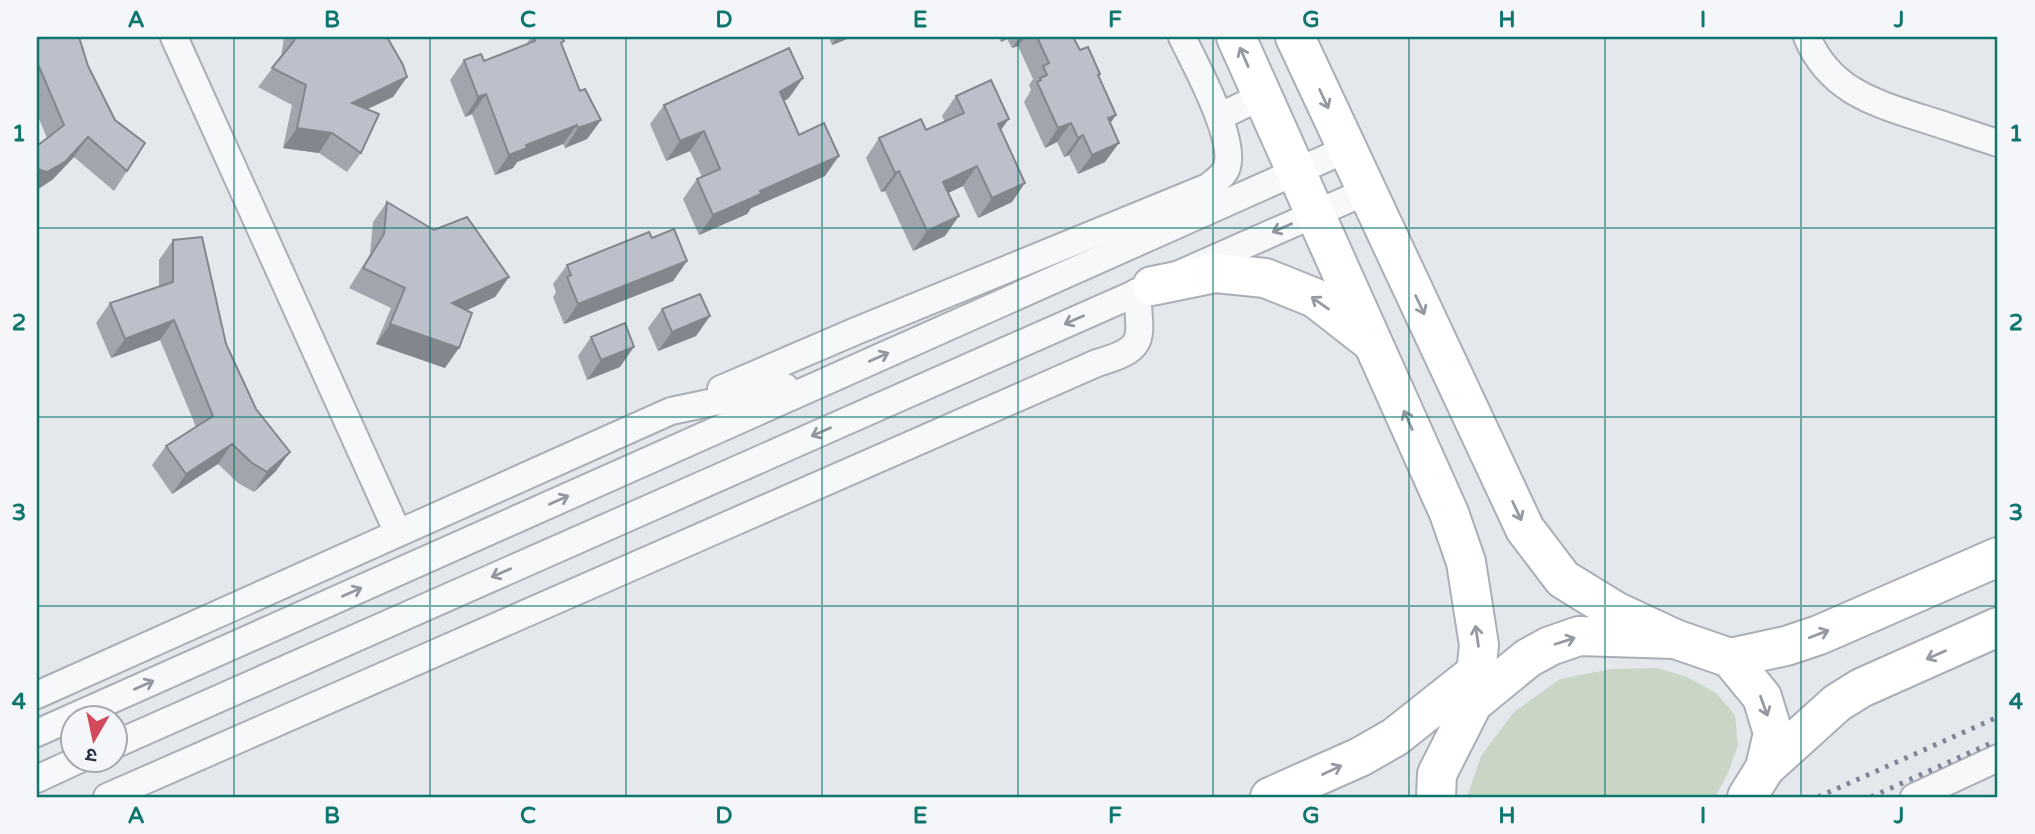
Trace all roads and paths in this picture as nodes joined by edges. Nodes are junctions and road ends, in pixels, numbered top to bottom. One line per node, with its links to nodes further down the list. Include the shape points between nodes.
1 (174, 37): 17 (street)
2 (1182, 37): 7 (street)
3 (1236, 37): 6 (street, one-way to 3)
4 (1295, 37): 9 (street, one-way to 9)
5 (1807, 37): 8 (street, via 1836,80 1868,100)
6 (1262, 96): 7 (street); 10 (street)
7 (1219, 117): 16 (street, via 1227,167 1208,187)
8 (1998, 143)
9 (1347, 149): 10 (street); 11 (street)
10 (1297, 171): 12 (street); 15 (street, one-way to 10)
11 (1367, 191): 12 (street); 20 (street, one-way to 20, via 1525,529 1563,579 1615,611)
12 (1315, 214): 13 (street, one-way to 13); 14 (street)
13 (1144, 289): 14 (street, one-way to 13, via 1315,298 1265,278 1216,273); 25 (street, one-way to 25); 31 (street, via 1140,338 1120,357 1097,363)
14 (1374, 345): 22 (street, one-way to 14, via 1479,645 1466,562)
15 (835, 377): 16 (street); 24 (street, one-way to 15)
16 (671, 411): 17 (street)
17 (398, 533): 23 (street)
18 (1998, 557): 21 (street, one-way to 18, via 1819,635)
19 (1998, 627): 29 (street, one-way to 29, via 1837,703)
20 (1675, 639): 21 (street); 22 (street, one-way to 20, via 1578,636)
21 (1730, 659): 29 (street, one-way to 29, via 1762,698 1773,733)
22 (1475, 688): 30 (street); 32 (street, one-way to 22, via 1360,757)
23 (37, 695)
24 (37, 733)
25 (130, 738)
26 (1998, 758): 33 (street)
27 (60, 769): 28 (street)
28 (37, 779)
29 (1756, 783)
30 (1427, 790)
31 (107, 797)
32 (1270, 797)
33 (1914, 797)

